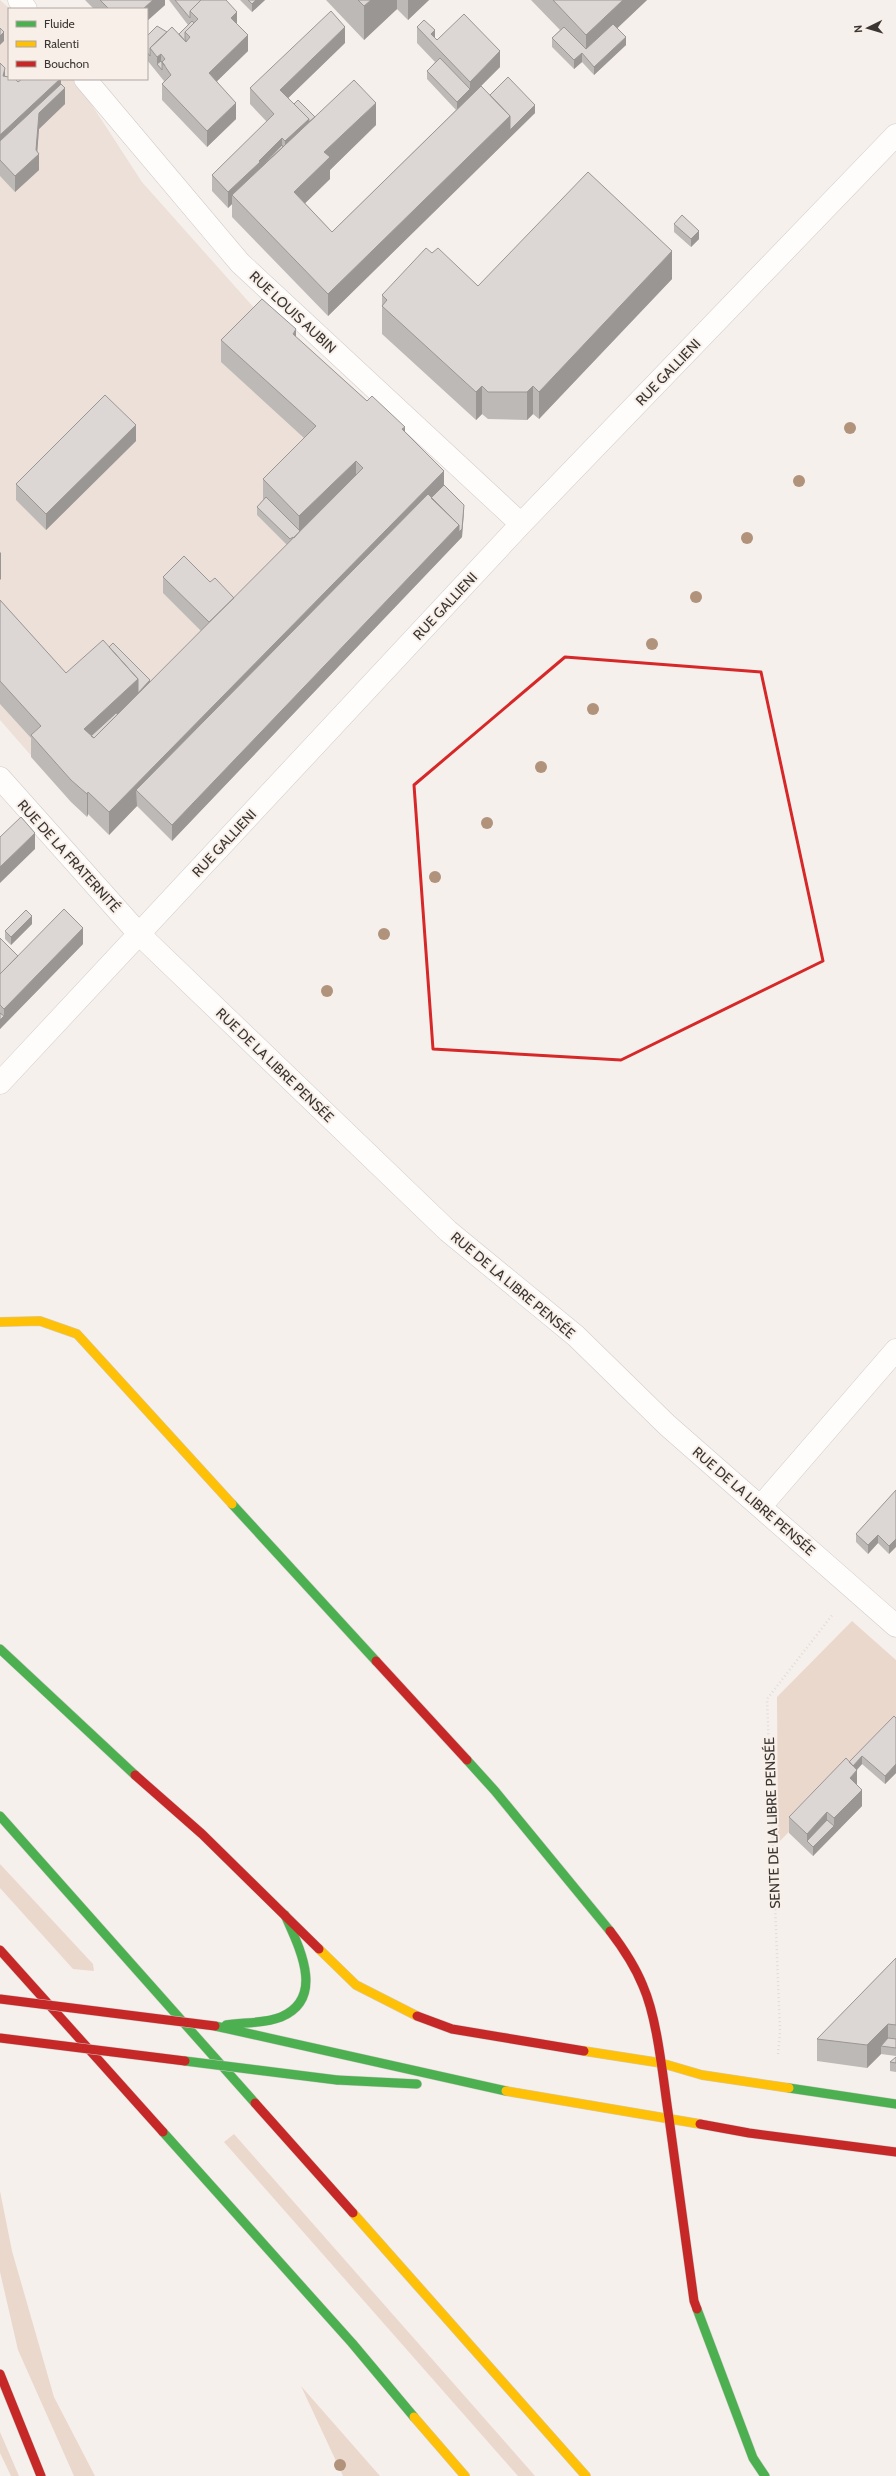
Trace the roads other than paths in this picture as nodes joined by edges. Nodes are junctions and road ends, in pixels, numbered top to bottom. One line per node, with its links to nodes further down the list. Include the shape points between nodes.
1 (19, 0): 2 (street)
2 (25, 8)
3 (86, 80): 5 (street, RUE LOUIS AUBIN, via 240,263)
4 (896, 135): 5 (street, RUE GALLIENI)
5 (521, 524): 7 (street, RUE GALLIENI)
6 (0, 778): 7 (street, RUE DE LA FRATERNITÉ)
7 (139, 934): 8 (street, RUE GALLIENI); 11 (street, RUE DE LA LIBRE PENSÉE, via 448,1231 576,1336 667,1425)
8 (0, 1084)
9 (0, 1322): 20 (main road, via 33,1318 54,1323 77,1334 495,1791 608,1928 628,1956 644,1987 653,2020)
10 (896, 1350): 11 (street)
11 (761, 1506): 12 (street, RUE DE LA LIBRE PENSÉE)
12 (896, 1626)
13 (0, 1649): 15 (main road, via 105,1749 202,1834)
14 (0, 1816): 28 (main road)
15 (285, 1915): 18 (main road, via 305,1961 308,1985 300,2004 281,2016); 20 (main road, via 356,1985 417,2016 452,2028 496,2038)
16 (0, 1950): 27 (main road, via 352,2343)
17 (0, 1999): 18 (main road, bridge)
18 (216, 2026): 21 (main road)
19 (0, 2038): 21 (main road, bridge, via 337,2080)
20 (660, 2063): 22 (main road, via 702,2075); 23 (main road)
21 (477, 2086): 23 (main road)
22 (896, 2104)
23 (669, 2118): 24 (main road, via 749,2134); 29 (main road, via 694,2301 753,2458)
24 (896, 2152)
25 (0, 2374): 26 (main road)
26 (40, 2476)
27 (465, 2476)
28 (586, 2476)
29 (766, 2476)

